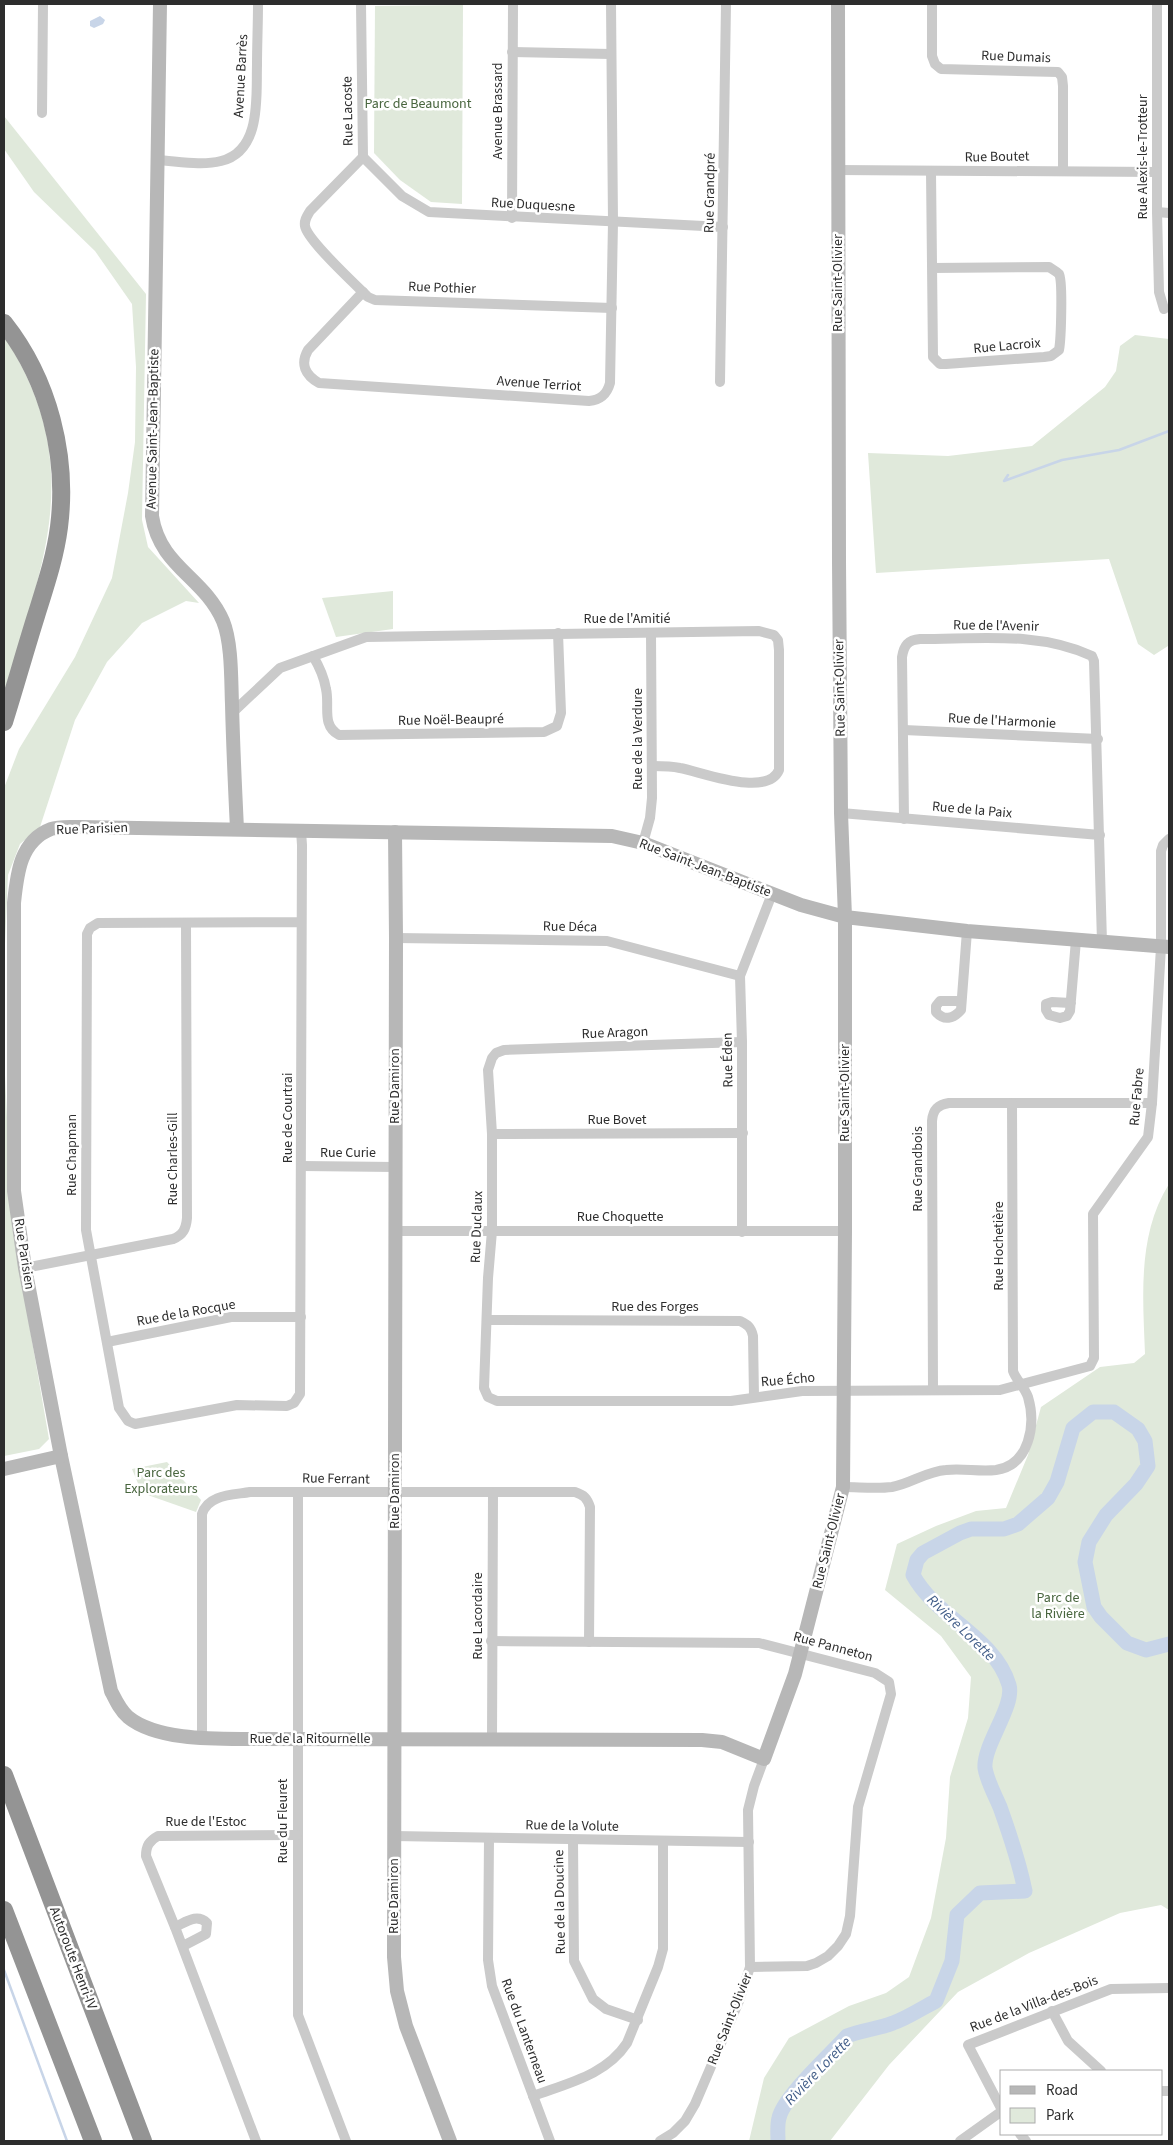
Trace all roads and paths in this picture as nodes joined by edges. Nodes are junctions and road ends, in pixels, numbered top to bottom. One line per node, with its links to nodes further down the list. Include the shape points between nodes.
1 (43, 4): 13 (street)
2 (160, 4): 15 (street, Avenue Saint-Jean-Baptiste)
3 (258, 4): 15 (street, Avenue Barrès, via 256,112 246,143 236,154 222,161)
4 (361, 4): 14 (street, Rue Lacoste)
5 (513, 4): 11 (street, Avenue Brassard)
6 (610, 4): 12 (street, Avenue Terriot)
7 (726, 4): 25 (street, Rue Grandpré)
8 (838, 4): 16 (street, Rue Saint-Olivier)
9 (932, 4): 17 (street, Rue Dumais, via 932,56 941,69 1058,72 1064,86)
10 (1157, 4): 19 (street, Rue Alexis-le-Trotteur)
11 (512, 52): 12 (street); 22 (street, Avenue Brassard)
12 (610, 54): 23 (street, Avenue Terriot)
13 (42, 113)
14 (362, 157): 22 (street, Rue Duquesne, via 402,196 429,212); 24 (street, Rue Lacoste, via 310,211)
15 (157, 160): 35 (street, Avenue Saint-Jean-Baptiste, via 152,516 155,533 166,553 209,598 223,622)
16 (837, 170): 18 (street, Rue Boutet); 40 (street, Rue Saint-Olivier)
17 (1063, 170): 18 (street, Rue Boutet); 19 (street, Rue Boutet)
18 (931, 172): 26 (street, Rue Lacroix)
19 (1157, 172): 20 (street, Rue Alexis-le-Trotteur)
20 (1157, 212): 21 (street); 29 (street, Rue Alexis-le-Trotteur, via 1160,292)
21 (1169, 212)
22 (512, 218): 23 (street, Rue Duquesne)
23 (613, 222): 25 (street, Rue Duquesne); 28 (street, Avenue Terriot)
24 (305, 226): 27 (street, Rue Pothier, via 312,239)
25 (723, 227): 31 (street, Rue Grandpré)
26 (932, 268): 26 (street, Rue Lacroix, via 932,350 933,357 940,364 1044,357 1059,350 1061,287 1059,274 1054,270)
27 (363, 292): 28 (street, Rue Pothier, via 375,300); 28 (street, Avenue Terriot, via 304,356 304,368 318,383 597,400 608,390 610,383)
28 (612, 308)
29 (1164, 309)
30 (4, 323): 36 (highway, via 24,352 46,400 56,440 61,482 54,553)
31 (720, 382)
32 (558, 633): 33 (street, Rue de l'Amitié); 34 (street, Rue de l'Amitié, via 366,637); 34 (street, Rue Noël-Beaupré, via 561,714 557,726 544,732 339,735 329,726 327,691)
33 (651, 633): 39 (street, Rue de la Verdure); 39 (street, Rue de l'Amitié, via 768,632 778,640 779,650 779,770 771,781 735,782 679,768)
34 (314, 656): 35 (street, Rue de l'Amitié, via 280,668)
35 (232, 713): 42 (street, Avenue Saint-Jean-Baptiste)
36 (4, 722)
37 (904, 730): 38 (street, Rue de l'Harmonie); 38 (street, Rue de l'Avenir, via 902,657 908,642 920,639 1024,638 1046,641 1092,656); 41 (street, Rue de l'Avenir)
38 (1098, 739): 45 (street, Rue de l'Avenir)
39 (652, 766): 47 (street, Rue de la Verdure, via 650,818)
40 (841, 813): 41 (street, Rue de la Paix); 49 (street, Rue Saint-Olivier)
41 (904, 819): 45 (street, Rue de la Paix)
42 (237, 829): 43 (street, Rue Saint-Jean-Baptiste); 73 (street, Rue Parisien, via 52,829 34,841 24,854 18,869 14,902 13,1135 14,1191)
43 (302, 831): 44 (street, Rue Saint-Jean-Baptiste); 50 (street, Rue de Courtrai)
44 (395, 832): 47 (street, Rue Saint-Jean-Baptiste, via 612,836); 53 (street, Rue Damiron)
45 (1100, 835): 55 (street, Rue de l'Avenir)
46 (1167, 841): 56 (street, Rue Fabre, via 1162,851)
47 (643, 843): 48 (street, Rue Saint-Jean-Baptiste)
48 (772, 894): 49 (street, Rue Saint-Jean-Baptiste); 57 (street, Rue Éden)
49 (844, 917): 52 (street, Rue Saint-Jean-Baptiste); 70 (street, Rue Saint-Olivier)
50 (301, 922): 51 (street, Rue Chapman); 66 (street, Rue de Courtrai)
51 (186, 923): 72 (street, Rue Charles-Gill, via 186,1226 173,1240); 72 (street, Rue Chapman, via 98,922 87,934 85,1218)
52 (967, 930): 54 (street, Rue Saint-Jean-Baptiste); 58 (street)
53 (396, 938): 57 (street, Rue Déca, via 607,941); 67 (street, Rue Damiron)
54 (1076, 940): 55 (street, Rue Saint-Jean-Baptiste); 59 (street)
55 (1102, 942): 56 (street, Rue Saint-Jean-Baptiste)
56 (1165, 947): 63 (street, Rue Fabre, via 1156,1007)
57 (740, 976): 60 (street, Rue Éden)
58 (961, 1000)
59 (1071, 1003)
60 (742, 1042): 61 (street, Rue Aragon, via 504,1050); 64 (street, Rue Éden)
61 (492, 1058): 65 (street, Rue Duclaux, via 488,1070)
62 (1012, 1103): 63 (street, Rue Grandbois); 78 (street, Rue Hochetière, via 1013,1371); 79 (street, Rue Grandbois, via 949,1103 942,1104 933,1113)
63 (1152, 1103): 77 (street, Rue Fabre, via 1148,1137 1093,1214 1094,1358)
64 (743, 1133): 65 (street, Rue Bovet); 71 (street, Rue Éden)
65 (492, 1134): 68 (street, Rue Duclaux)
66 (302, 1166): 67 (street, Rue Curie); 74 (street, Rue de Courtrai)
67 (395, 1167): 69 (street, Rue Damiron)
68 (492, 1230): 69 (street, Rue Choquette); 71 (street, Rue Choquette); 75 (street, Rue Duclaux)
69 (395, 1231): 89 (street, Rue Damiron)
70 (845, 1231): 71 (street, Rue Choquette); 80 (street, Rue Saint-Olivier)
71 (742, 1232)
72 (91, 1254): 73 (street, Rue Charles-Gill); 76 (street, Rue Chapman)
73 (25, 1268): 84 (street, Rue Parisien)
74 (301, 1317): 76 (street, Rue de la Rocque, via 231,1317); 83 (street, Rue de Courtrai, via 300,1394)
75 (488, 1320): 81 (street, Rue Duclaux, via 484,1388); 82 (street, Rue des Forges, via 740,1321 752,1329)
76 (107, 1342): 83 (street, Rue Chapman, via 119,1408 128,1421 135,1424 232,1406 287,1406)
77 (1090, 1366): 78 (street, Rue Écho)
78 (1023, 1385): 79 (street, Rue Écho, via 1000,1390); 86 (street, Rue Hochetière, via 1033,1425 1027,1446 1005,1467 989,1471 946,1470 892,1487)
79 (933, 1389): 80 (street, Rue Écho)
80 (843, 1390): 82 (street, Rue Écho); 86 (street, Rue Saint-Olivier)
81 (488, 1397): 82 (street, Rue Écho, via 497,1401 731,1401)
82 (754, 1397)
83 (294, 1403)
84 (60, 1456): 85 (street); 93 (street, Rue de la Ritournelle, via 111,1692 118,1706 140,1725)
85 (4, 1469)
86 (842, 1487): 92 (street, Rue Saint-Olivier)
87 (298, 1492): 89 (street, Rue Ferrant); 93 (street, Rue Ferrant, via 250,1492 219,1498 204,1509); 94 (street, Rue du Fleuret)
88 (492, 1493): 89 (street, Rue Ferrant); 90 (street, Rue Lacordaire); 91 (street, Rue Ferrant, via 575,1492 588,1500)
89 (395, 1494): 95 (street, Rue Damiron)
90 (492, 1641): 91 (street, Rue Panneton); 96 (street, Rue Lacordaire)
91 (590, 1642): 92 (street, Rue Panneton, via 759,1643)
92 (801, 1654): 97 (street, Rue Saint-Olivier); 108 (street, Rue Panneton, via 884,1677 892,1688 858,1807 846,1934 828,1956 816,1963)
93 (202, 1739): 94 (street, Rue de la Ritournelle)
94 (297, 1739): 95 (street, Rue de la Ritournelle); 99 (street, Rue du Fleuret)
95 (395, 1739): 96 (street, Rue de la Ritournelle); 100 (street, Rue Damiron)
96 (492, 1740): 97 (street, Rue de la Ritournelle, via 702,1740 722,1742)
97 (764, 1759): 104 (street, Rue Saint-Olivier, via 748,1810)
98 (4, 1775): 117 (highway, Autoroute Henri-IV)
99 (297, 1835): 106 (street, Rue de l'Estoc, via 158,1836 151,1840 146,1856); 119 (street, Rue du Fleuret, via 298,2015)
100 (394, 1836): 101 (street, Rue de la Volute); 120 (street, Rue Damiron, via 397,1991 406,2026)
101 (489, 1838): 102 (street, Rue de la Volute); 113 (street, Rue du Lanterneau, via 488,1960 492,1986)
102 (573, 1840): 103 (street, Rue de la Volute); 111 (street, Rue de la Doucine, via 574,1961 593,1999 606,2009)
103 (663, 1842): 104 (street, Rue de la Volute); 111 (street, via 663,1949)
104 (749, 1842): 108 (street, Rue Saint-Olivier)
105 (4, 1910): 116 (highway)
106 (175, 1927): 107 (street, Rue de l'Estoc); 107 (street, via 196,1918 207,1923 206,1934)
107 (182, 1946): 118 (street, Rue de l'Estoc)
108 (750, 1967): 122 (street, Rue Saint-Olivier, via 695,2104 679,2127)
109 (1169, 1988): 110 (street, Rue de la Villa-des-Bois, via 1111,1990)
110 (1052, 2011): 112 (street, via 1068,2041); 114 (street, Rue de la Villa-des-Bois, via 968,2044)
111 (638, 2020): 113 (street, via 620,2054 610,2064)
112 (1100, 2070)
113 (533, 2096): 121 (street, Rue du Lanterneau)
114 (1000, 2107)
115 (1000, 2112): 123 (street)
116 (93, 2141)
117 (143, 2141)
118 (256, 2141)
119 (346, 2141)
120 (450, 2141)
121 (550, 2141)
122 (660, 2141)
123 (960, 2141)

